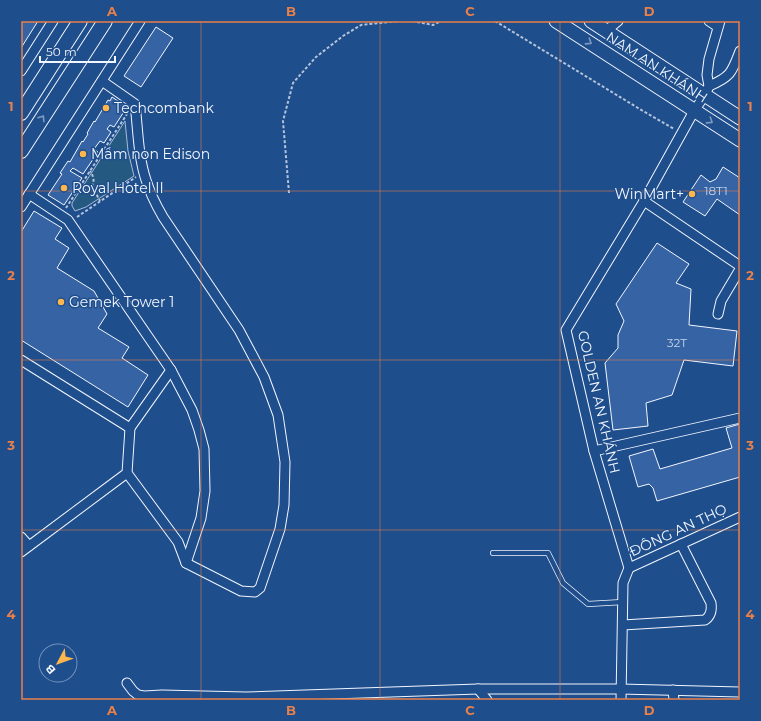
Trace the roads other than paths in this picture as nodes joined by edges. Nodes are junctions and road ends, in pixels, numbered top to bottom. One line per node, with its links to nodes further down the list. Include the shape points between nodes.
1 (53, 21): 12 (street)
2 (80, 21): 16 (main road)
3 (105, 21): 19 (main road, one-way to 3)
4 (140, 21): 13 (street)
5 (556, 21): 15 (street, NAM AN KHÁNH, one-way to 15)
6 (591, 21): 10 (street, NAM AN KHÁNH)
7 (618, 21): 10 (street)
8 (709, 21): 9 (street)
9 (719, 24): 14 (street, via 709,59)
10 (606, 31): 14 (street, NAM AN KHÁNH)
11 (740, 51): 14 (street, via 733,70)
12 (21, 71)
13 (102, 81): 20 (street); 38 (street, via 134,103 144,172 152,198 239,330 258,365 278,415 285,462 284,505 281,523 260,588 255,592 241,592)
14 (707, 91): 15 (street, GOLDEN AN KHÁNH); 17 (street, NAM AN KHÁNH)
15 (694, 111): 18 (street, NAM AN KHÁNH, one-way to 18); 21 (street, GOLDEN AN KHÁNH)
16 (21, 112)
17 (740, 118)
18 (740, 140)
19 (21, 151)
20 (29, 194): 22 (street); 27 (street, via 69,222)
21 (644, 202): 23 (street); 30 (street, GOLDEN AN KHÁNH, via 566,330)
22 (21, 207)
23 (740, 266)
24 (740, 269): 25 (street, via 721,301)
25 (718, 314)
26 (21, 360): 29 (street)
27 (171, 370): 29 (street); 38 (street, via 192,410 204,455 204,503)
28 (740, 418): 30 (street)
29 (130, 428): 31 (street)
30 (594, 451): 39 (street, GOLDEN AN KHÁNH)
31 (127, 473): 35 (street); 38 (street, via 178,542)
32 (740, 517): 34 (street, ĐÔNG AN THỌ)
33 (21, 537): 35 (street)
34 (681, 544): 39 (street, ĐÔNG AN THỌ); 41 (street, via 711,603 708,618)
35 (29, 546): 36 (street)
36 (21, 552)
37 (493, 553): 40 (lane, via 548,553 563,583 588,604)
38 (186, 563)
39 (629, 568): 40 (street, via 623,584)
40 (623, 602): 41 (street)
41 (622, 625): 44 (street)
42 (127, 683): 47 (street, via 138,695 144,696)
43 (478, 689): 44 (street); 47 (street); 48 (street)
44 (620, 689): 45 (street); 49 (street)
45 (673, 690): 46 (street); 50 (street)
46 (740, 692)
47 (244, 699)
48 (488, 700)
49 (621, 700)
50 (674, 700)

